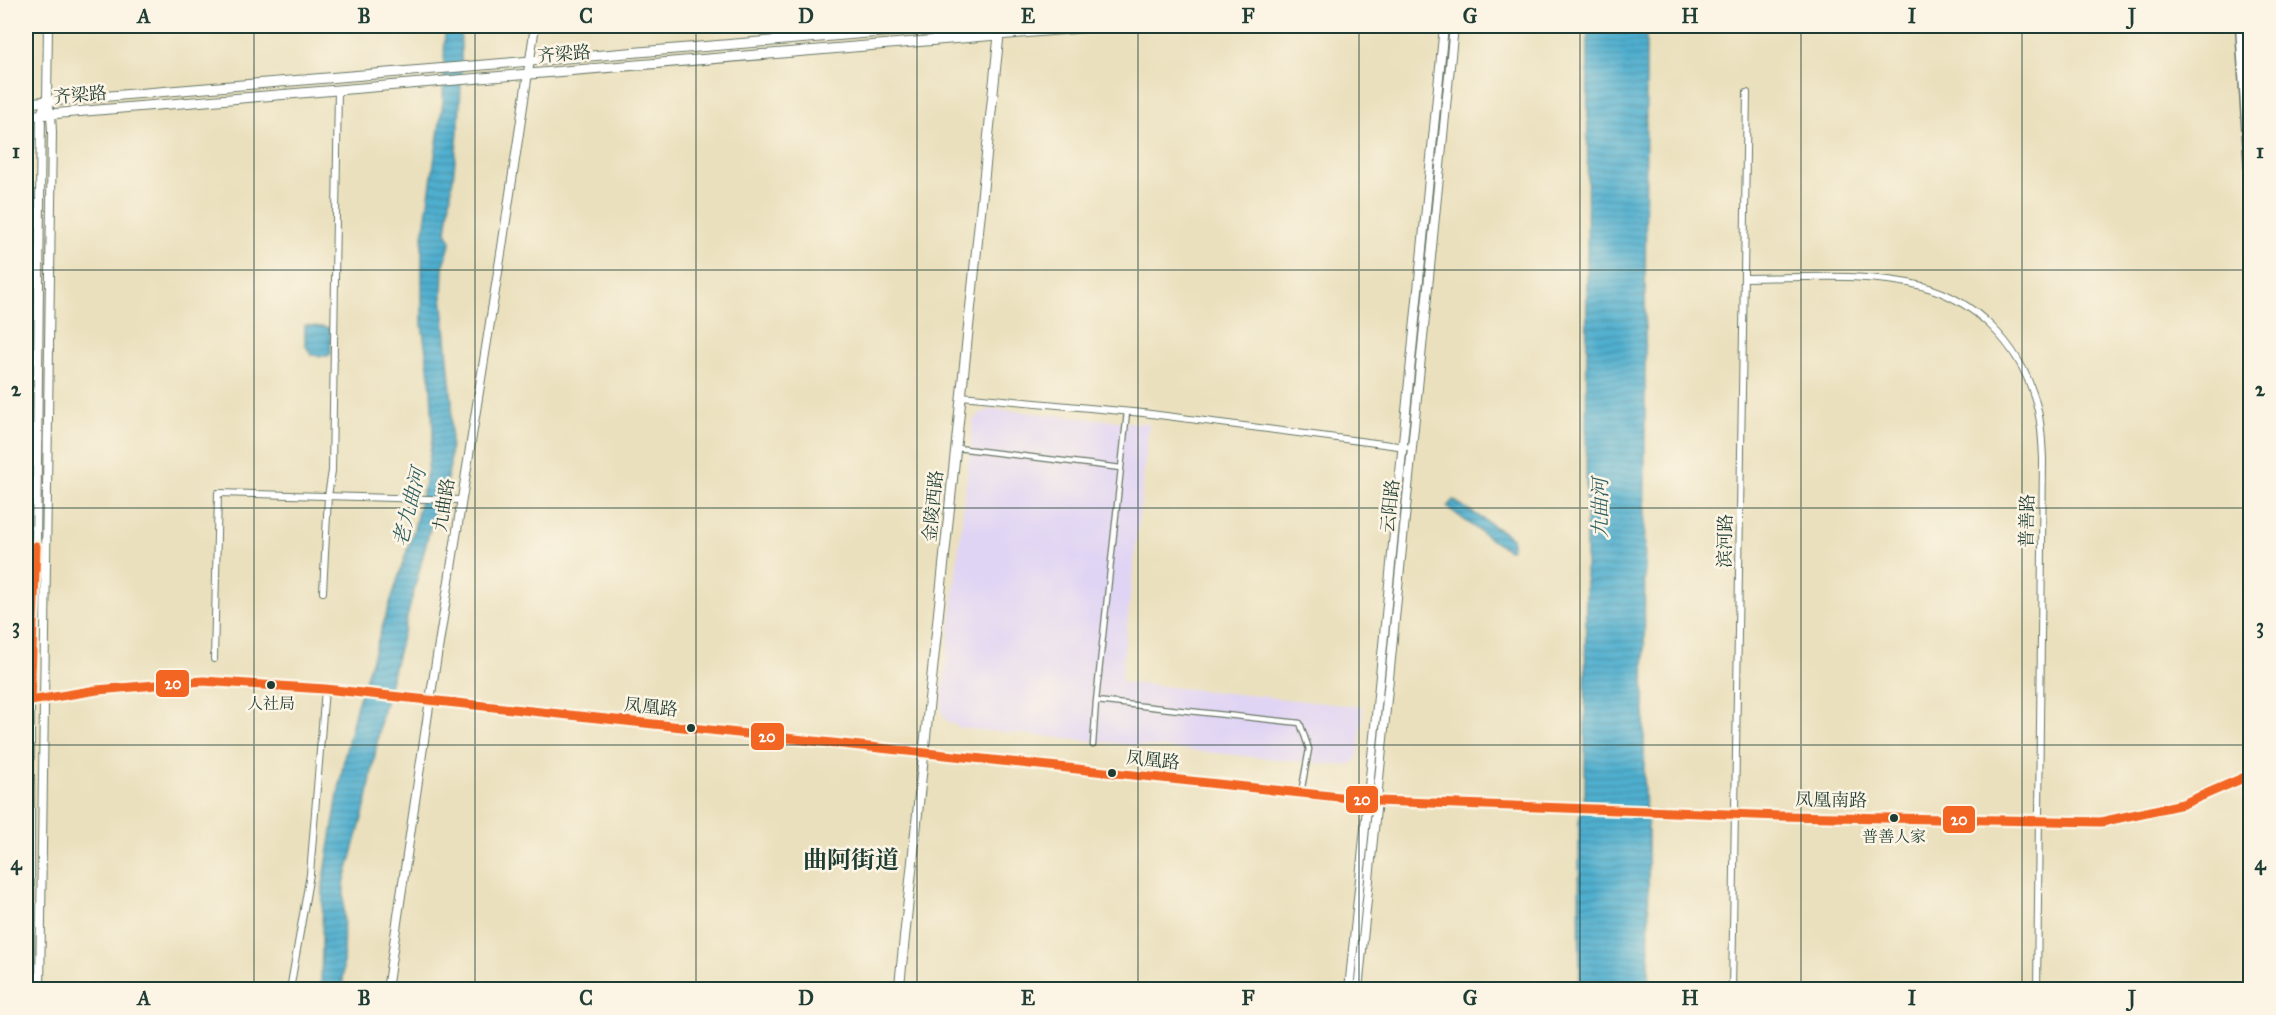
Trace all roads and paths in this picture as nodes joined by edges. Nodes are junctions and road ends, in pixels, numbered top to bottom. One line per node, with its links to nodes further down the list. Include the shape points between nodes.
1 (48, 26): 15 (street)
2 (535, 26): 9 (street, 九曲路)
3 (952, 26): 9 (main road, 齐梁路)
4 (1105, 26): 8 (main road, 齐梁路)
5 (1444, 26): 24 (street, 云阳路)
6 (1454, 26): 24 (street, 云阳路)
7 (2241, 26): 20 (main road)
8 (999, 30): 10 (main road, 齐梁路); 22 (main road, 金陵西路)
9 (530, 61): 10 (street, 九曲路); 11 (main road, 齐梁路)
10 (528, 73): 12 (main road, 齐梁路); 28 (street, 九曲路)
11 (263, 83): 14 (main road); 15 (main road, 齐梁路)
12 (338, 89): 14 (main road, 齐梁路); 27 (street, via 332,471)
13 (1747, 93): 21 (street, 滨河路)
14 (263, 95): 18 (main road, 齐梁路)
15 (46, 101): 16 (main road, 齐梁路); 17 (street); 18 (street)
16 (26, 103)
17 (41, 114): 18 (main road, 齐梁路); 19 (main road, 齐梁路); 30 (street)
18 (51, 114): 31 (street)
19 (26, 116)
20 (2250, 170)
21 (1745, 278): 46 (street, 滨河路); 47 (street, 普善路, via 1860,278 1922,286 1951,296 1978,315 2001,335 2022,367 2034,396 2043,459)
22 (961, 396): 23 (street); 25 (main road, 金陵西路)
23 (1127, 411): 24 (street); 26 (street)
24 (1408, 447): 45 (street, 云阳路)
25 (955, 448): 26 (street); 42 (main road, 金陵西路)
26 (1121, 468): 38 (street)
27 (328, 496): 28 (street); 32 (street); 33 (street, via 218,493)
28 (462, 500): 36 (street, 九曲路)
29 (26, 546): 30 (street)
30 (36, 546): 31 (street); 37 (street)
31 (47, 546): 35 (street)
32 (323, 592)
33 (214, 658)
34 (325, 689): 35 (street, 凤凰路, via 203,681); 36 (street, 凤凰路); 50 (street, via 310,874)
35 (43, 699): 37 (street, 凤凰路); 39 (street)
36 (430, 700): 42 (street, 凤凰路); 51 (street, 九曲路)
37 (30, 701): 40 (street)
38 (1096, 701): 41 (street); 44 (street, via 1300,723 1309,749)
39 (42, 734): 40 (street); 49 (street)
40 (28, 735): 48 (street)
41 (1093, 745)
42 (923, 751): 44 (street, 凤凰路); 52 (main road, 金陵西路)
43 (2250, 775): 47 (street, 凤凰南路, via 2183,804 2102,822)
44 (1301, 793): 45 (street, 凤凰路)
45 (1372, 801): 46 (street, 凤凰南路); 53 (street, 云阳路); 54 (street, 云阳路)
46 (1735, 814): 47 (street, 凤凰南路); 55 (street, 滨河路)
47 (2038, 822): 56 (street, 普善路)
48 (30, 990)
49 (40, 990)
50 (290, 990)
51 (387, 990)
52 (899, 990)
53 (1349, 990)
54 (1358, 990)
55 (1732, 990)
56 (2037, 990)

